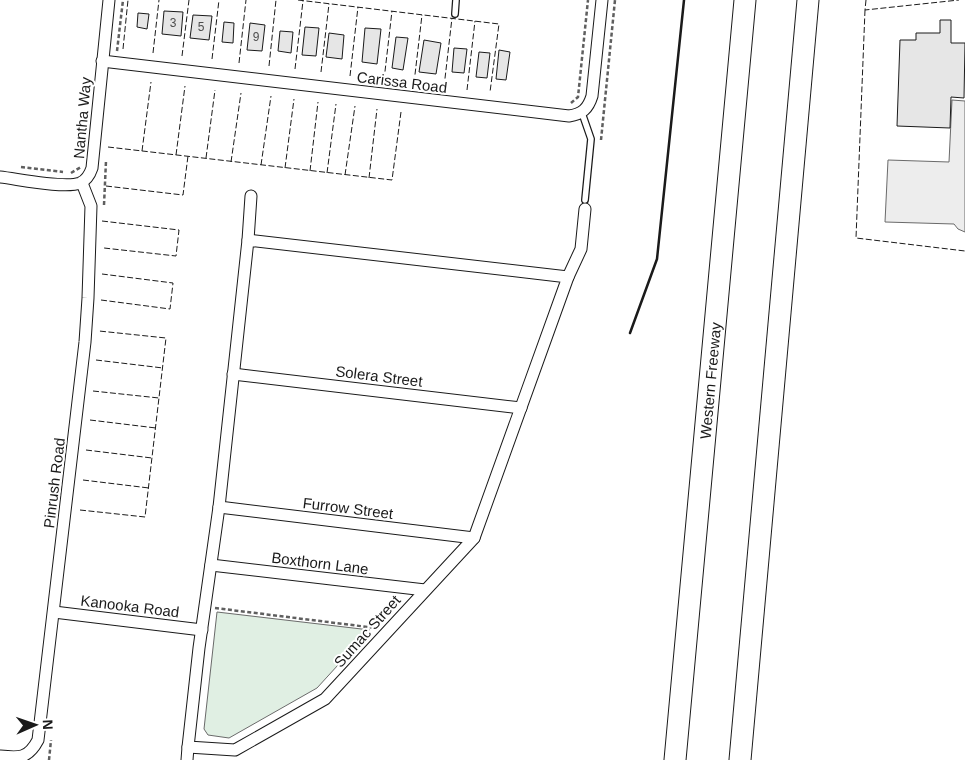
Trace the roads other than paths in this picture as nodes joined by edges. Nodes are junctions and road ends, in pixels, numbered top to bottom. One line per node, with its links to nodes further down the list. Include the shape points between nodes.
1 (109, 0): 7 (street, Nantha Way)
2 (456, 0): 6 (lane)
3 (602, 0): 8 (street, via 592,96)
4 (745, 0): 27 (highway, Western Freeway)
5 (808, 0): 28 (highway)
6 (455, 14)
7 (102, 61): 8 (street, Carissa Road, via 520,112 569,116); 10 (street, Nantha Way, via 91,169)
8 (582, 112): 12 (lane, via 590,139)
9 (0, 177): 10 (street, via 65,185)
10 (82, 182): 21 (street, Pinrush Road, via 91,206 87,316)
11 (251, 196): 13 (street)
12 (585, 204): 14 (street, Sumac Street, via 581,249)
13 (248, 240): 14 (street); 15 (street)
14 (568, 277): 16 (street, Sumac Street)
15 (233, 374): 16 (street, Solera Street); 17 (street)
16 (521, 408): 18 (street, Sumac Street)
17 (219, 507): 18 (street, Furrow Street); 19 (street)
18 (474, 538): 20 (street, Sumac Street)
19 (211, 565): 20 (street, Boxthorn Lane); 22 (street)
20 (425, 590): 23 (street, Sumac Street, via 325,699 234,750)
21 (54, 612): 22 (street, Kanooka Road); 25 (street, Pinrush Road, via 38,740)
22 (202, 630): 23 (street)
23 (188, 747): 26 (street)
24 (0, 756): 25 (street, Pinrush Road)
25 (29, 757)
26 (187, 760)
27 (675, 760)
28 (740, 760)

